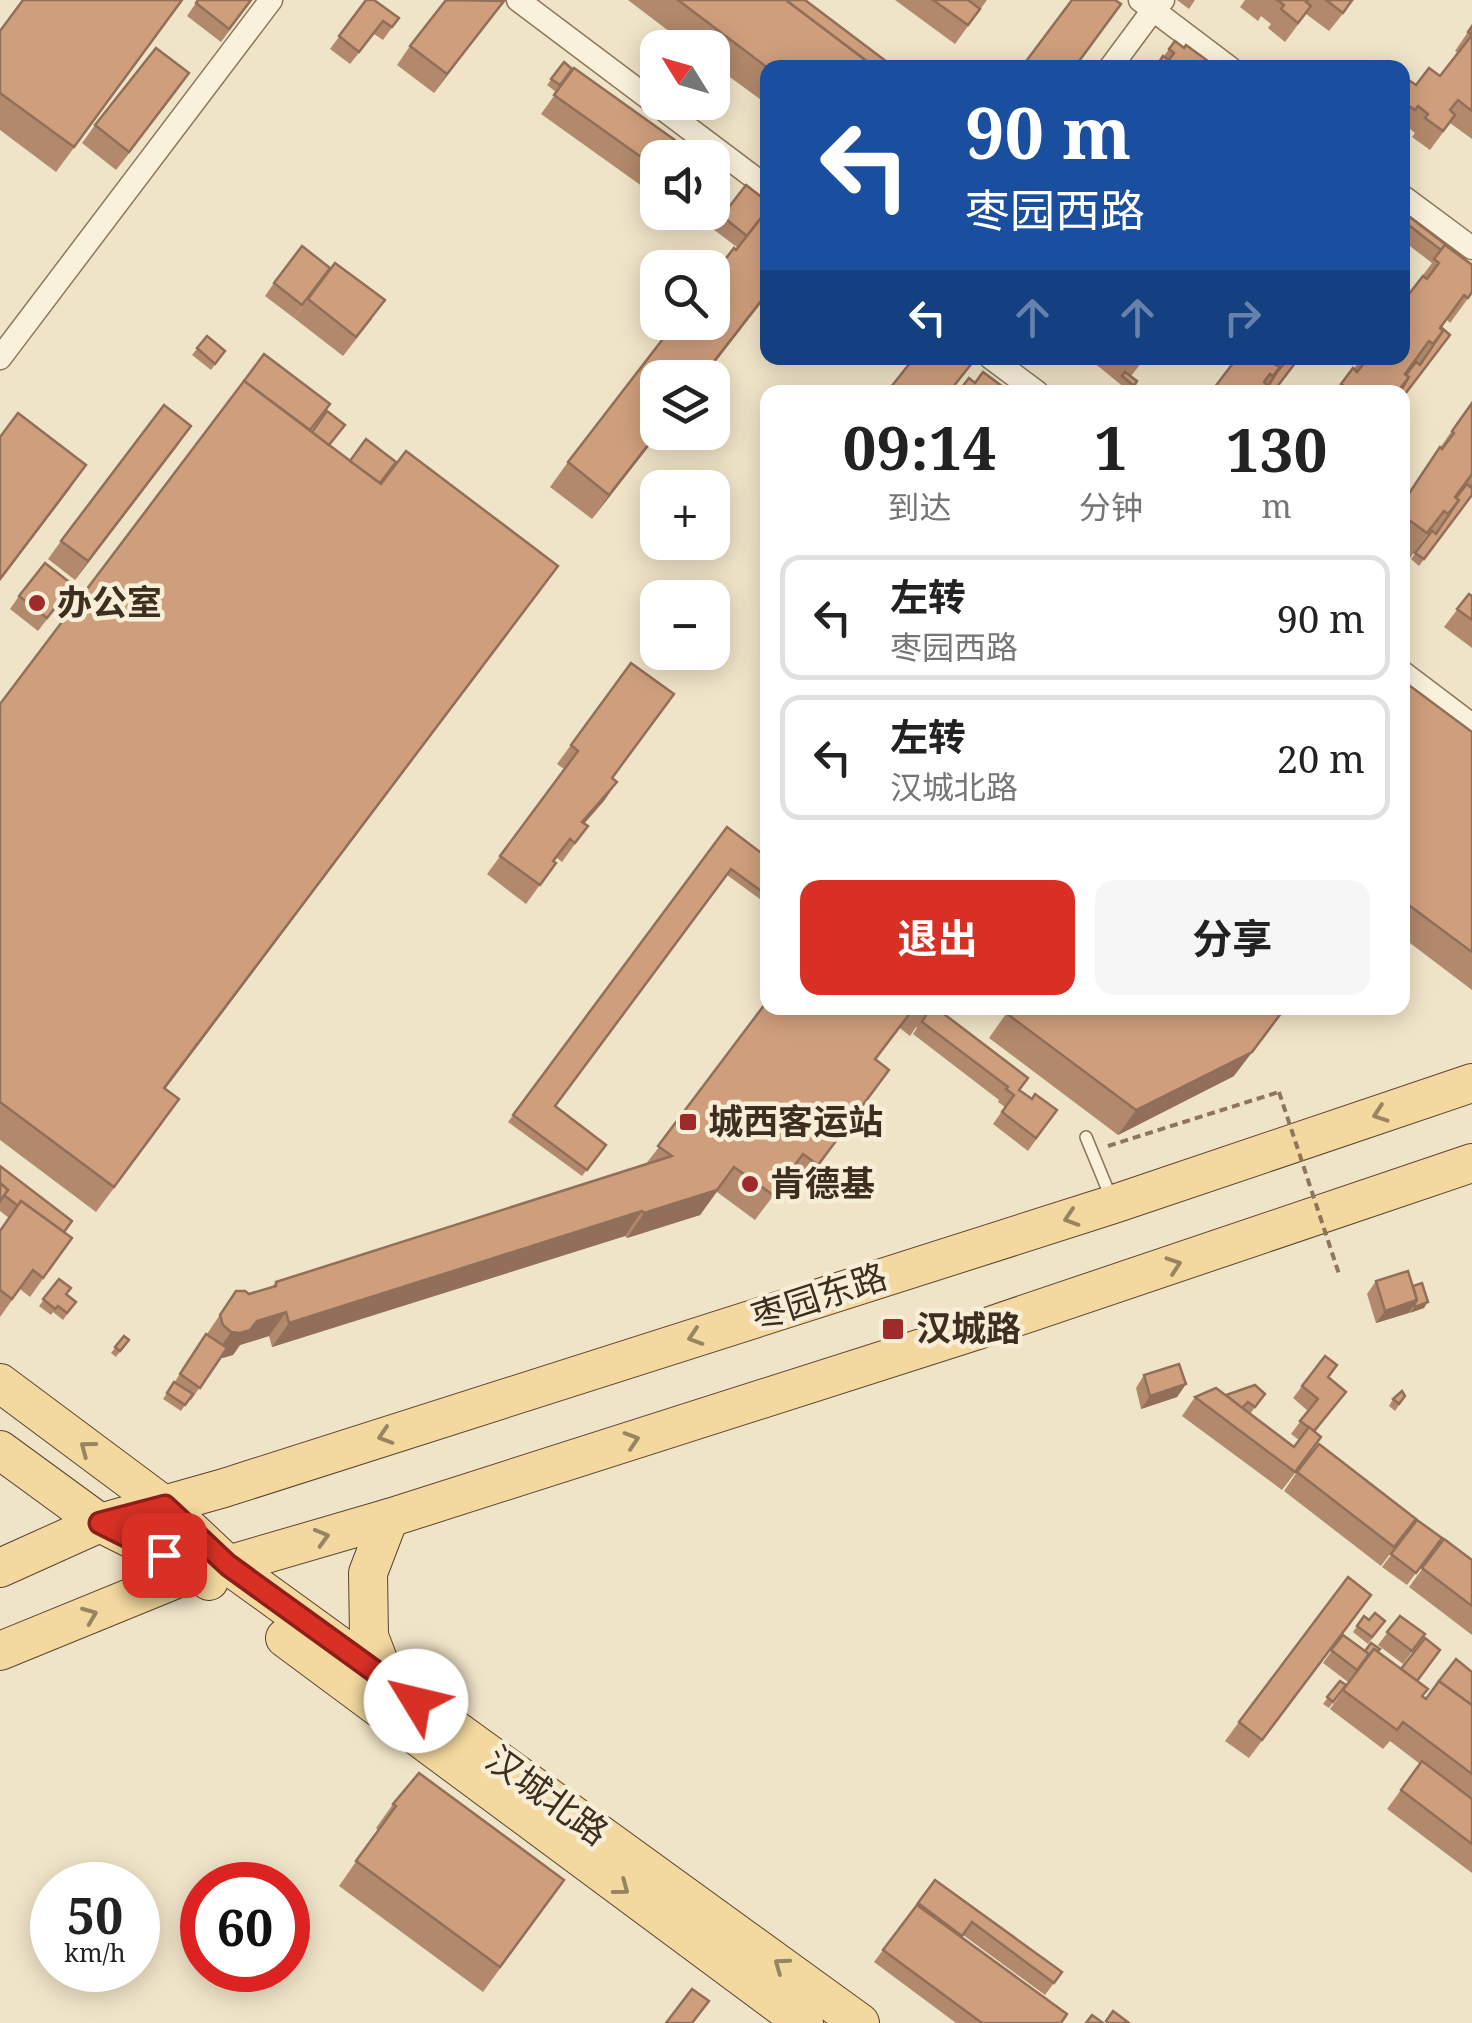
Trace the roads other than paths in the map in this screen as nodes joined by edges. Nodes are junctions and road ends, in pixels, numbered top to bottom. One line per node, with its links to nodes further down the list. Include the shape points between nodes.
1 (272, 0): 9 (street)
2 (518, 0): 6 (street)
3 (1152, 3): 4 (street); 5 (street)
4 (1115, 60)
5 (1220, 60)
6 (760, 182)
7 (1410, 202): 8 (street)
8 (1472, 248)
9 (0, 358)
10 (1000, 365): 11 (street)
11 (1027, 385)
12 (1410, 678): 13 (street)
13 (1472, 725)
14 (1472, 1083): 17 (main road, 枣园东路, one-way to 17)
15 (1086, 1137): 17 (lane)
16 (1472, 1163): 21 (main road, one-way to 16)
17 (1114, 1204): 20 (main road, 枣园东路, one-way to 20)
18 (0, 1383): 20 (main road, 汉城北路, one-way to 18)
19 (0, 1450): 22 (main road, 汉城北路)
20 (165, 1506): 22 (main road, 枣园东路); 24 (main road, 汉城北路)
21 (389, 1518): 24 (main road, one-way to 21); 26 (main road, via 368,1573 370,1636)
22 (100, 1523): 23 (main road, 枣园东路); 24 (main road, 汉城北路)
23 (0, 1568)
24 (212, 1568): 25 (main road, one-way to 24); 26 (main road, 汉城北路); 27 (main road, 汉城北路, one-way to 27)
25 (0, 1652)
26 (385, 1678): 28 (main road, 汉城北路, one-way to 26)
27 (804, 2023)
28 (860, 2023)

